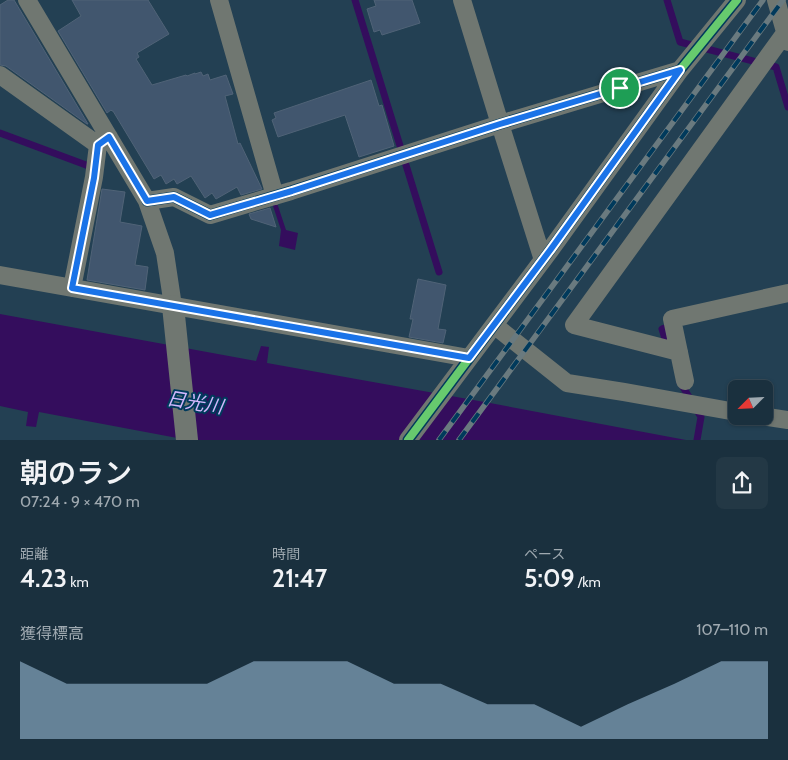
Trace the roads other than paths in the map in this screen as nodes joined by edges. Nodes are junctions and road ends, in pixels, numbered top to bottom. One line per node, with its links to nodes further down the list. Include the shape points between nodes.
1 (27, 0): 10 (street)
2 (220, 0): 11 (street)
3 (462, 0): 9 (street)
4 (737, 0): 7 (street)
5 (776, 0): 6 (street)
6 (787, 35): 19 (street, via 574,325)
7 (680, 70): 9 (street); 13 (street)
8 (0, 75): 10 (street)
9 (500, 124): 11 (street); 13 (street)
10 (104, 141): 12 (street); 15 (street)
11 (275, 196): 12 (street, via 210,215 174,197)
12 (147, 201): 17 (street, via 165,253)
13 (543, 260): 18 (street)
14 (0, 275): 15 (street)
15 (72, 288): 17 (street)
16 (788, 293): 19 (street, via 672,319)
17 (173, 306): 20 (street); 25 (street)
18 (494, 325): 20 (street); 22 (street, via 567,383)
19 (679, 352): 21 (street)
20 (469, 358): 26 (street)
21 (685, 381)
22 (728, 411)
23 (773, 418): 24 (street)
24 (788, 420)
25 (187, 440)
26 (408, 440)

